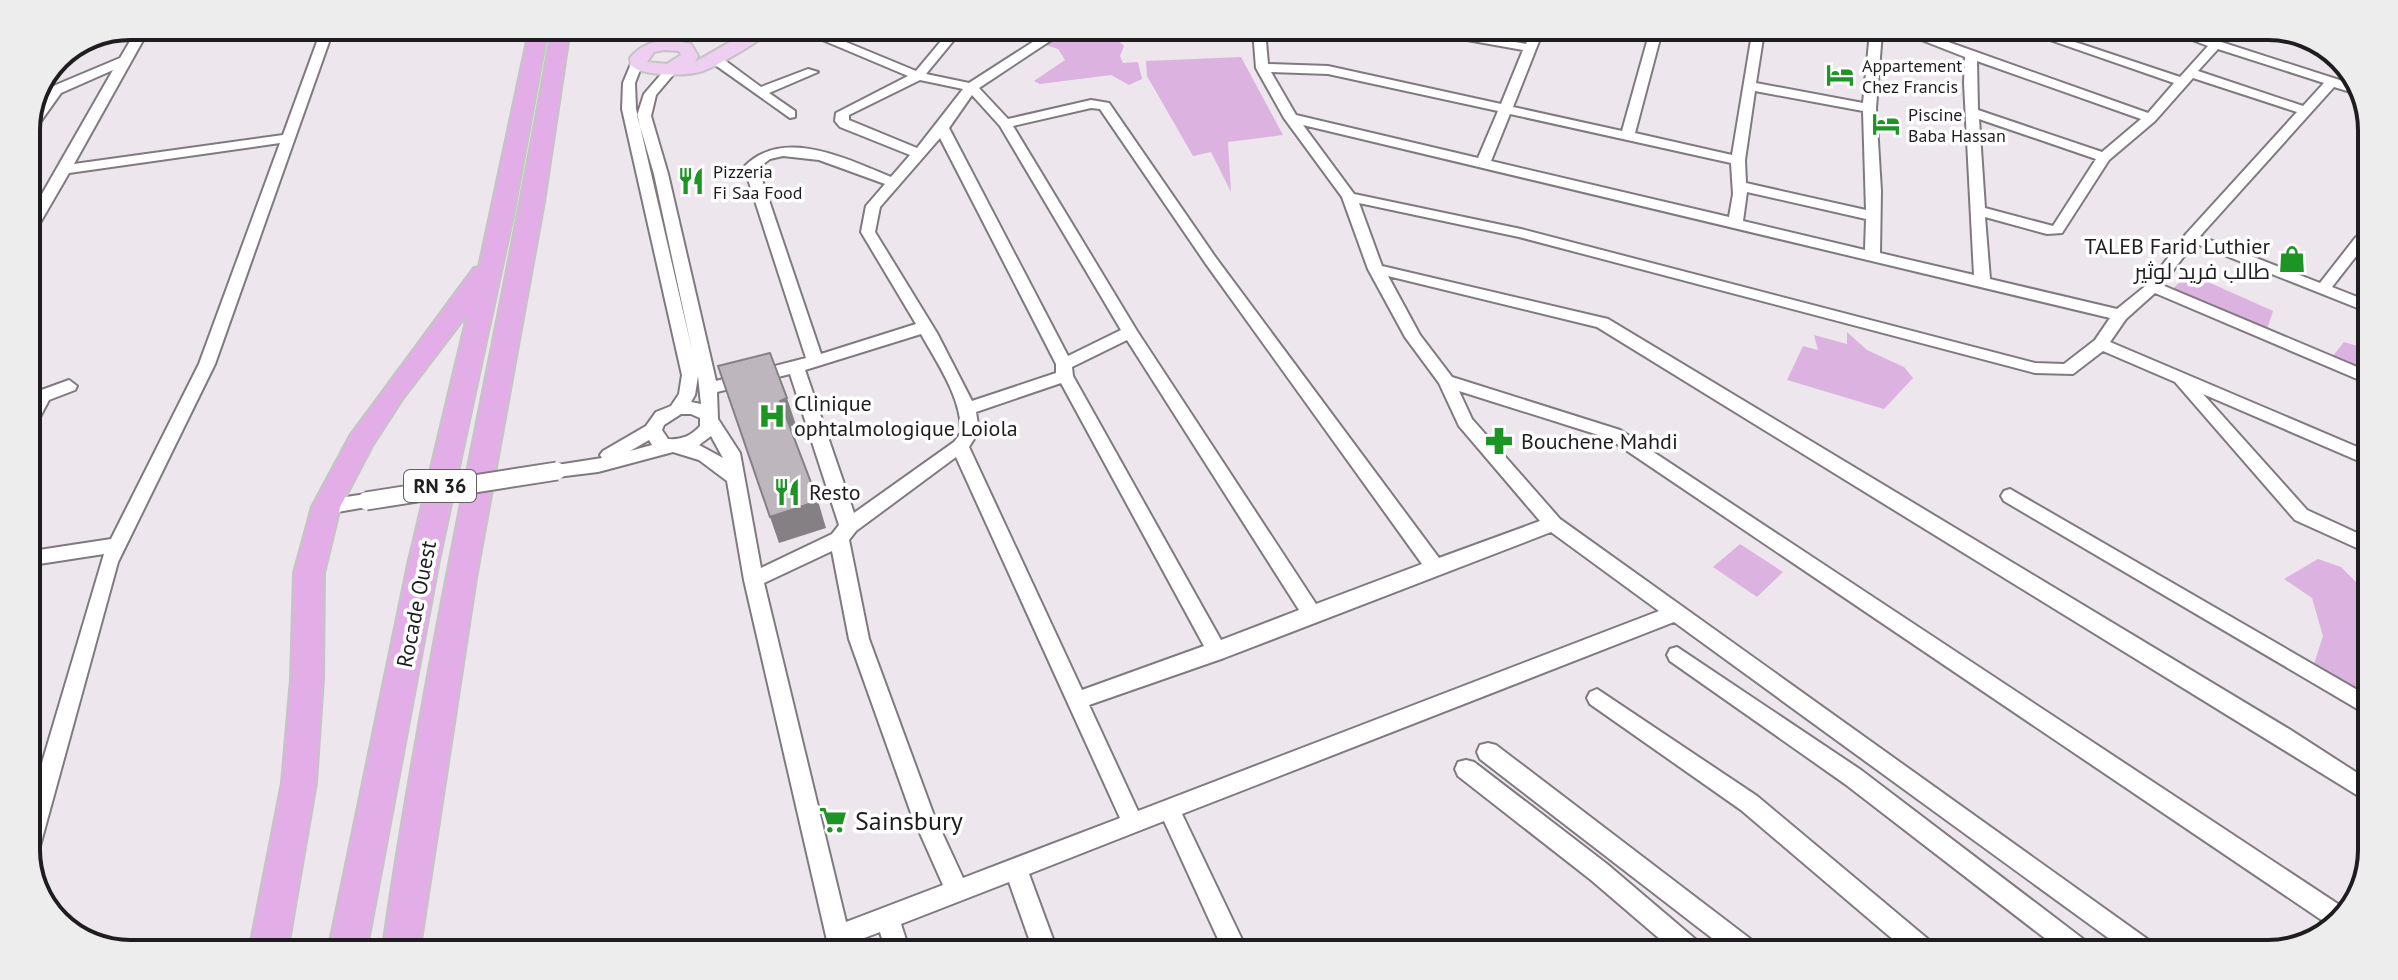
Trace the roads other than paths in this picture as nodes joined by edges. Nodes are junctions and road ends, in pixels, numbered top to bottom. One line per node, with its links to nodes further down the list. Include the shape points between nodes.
1 (137, 40): 27 (street)
2 (324, 40): 49 (street)
3 (536, 40): 65 (highway, Rocade Ouest / RN 36)
4 (559, 40): 121 (highway, Rocade Ouest, via 461,578)
5 (649, 40): 24 (main road)
6 (683, 40): 22 (main road)
7 (718, 40): 22 (main road)
8 (746, 40): 26 (main road)
9 (830, 40): 31 (street)
10 (945, 40): 31 (street)
11 (1045, 40): 35 (street)
12 (1260, 40): 29 (street)
13 (1487, 40): 23 (street)
14 (1533, 40): 23 (street)
15 (1654, 40): 48 (street)
16 (1756, 40): 34 (street)
17 (1875, 40): 40 (street)
18 (1928, 40): 25 (street)
19 (2060, 40): 32 (street)
20 (2203, 40): 21 (street)
21 (2216, 44): 32 (street); 33 (street)
22 (686, 48): 24 (main road, via 664,45); 28 (main road, via 688,60)
23 (1530, 48): 39 (street)
24 (643, 56): 28 (main road, via 649,70); 85 (street, via 629,83 629,109 690,375 690,388)
25 (1971, 56): 42 (street); 45 (street)
26 (715, 59): 28 (main road, via 694,68); 37 (street)
27 (125, 61): 38 (street); 54 (street)
28 (674, 67): 82 (street, via 650,94 644,116)
29 (1262, 68): 39 (street, via 1328,70); 44 (street)
30 (812, 72): 37 (street)
31 (918, 76): 35 (street); 50 (street, via 841,117 845,124)
32 (2187, 77): 41 (street); 45 (street)
33 (2332, 82): 36 (street); 41 (street)
34 (1750, 86): 40 (street); 52 (street)
35 (971, 87): 46 (street); 47 (street)
36 (2347, 87)
37 (760, 92): 43 (street)
38 (46, 99)
39 (1505, 108): 48 (street); 53 (street)
40 (1869, 108): 60 (street)
41 (2306, 111): 62 (street)
42 (1972, 112): 51 (street); 59 (street)
43 (790, 114)
44 (1291, 118): 53 (street); 57 (street)
45 (2150, 118): 51 (street)
46 (1005, 124): 73 (street); 100 (street, via 1091,104 1104,106)
47 (942, 128): 50 (street); 77 (street)
48 (1628, 135): 52 (street)
49 (290, 138): 54 (street); 98 (street, via 207,364)
50 (919, 154): 55 (street)
51 (2104, 157): 59 (street, via 2057,230)
52 (1738, 160): 56 (street)
53 (1483, 164): 61 (street)
54 (64, 169): 58 (street)
55 (894, 183): 72 (street, via 873,206 868,232); 75 (street, via 803,150 761,159 751,167)
56 (1740, 186): 60 (street); 61 (street)
57 (1349, 197): 66 (street); 74 (street, via 1521,233 2047,370 2067,370)
58 (40, 211)
59 (1980, 211): 67 (street)
60 (1873, 216): 64 (street)
61 (1735, 223): 64 (street)
62 (2191, 237): 68 (street); 69 (street)
63 (2358, 249): 69 (street)
64 (1872, 255): 67 (street)
65 (492, 259): 94 (highway, via 394,392); 120 (highway, Rocade Ouest / RN 36, via 427,546)
66 (1376, 269): 80 (street, via 1413,337); 111 (street, via 1602,323)
67 (1982, 281): 71 (street)
68 (2153, 287): 71 (street); 78 (street)
69 (2323, 289): 70 (street)
70 (2358, 303)
71 (2120, 315): 74 (street)
72 (925, 327): 75 (street); 84 (street)
73 (1130, 332): 77 (street); 102 (street)
74 (2101, 344): 79 (street)
75 (815, 360): 76 (street)
76 (796, 367): 82 (street); 96 (street)
77 (1064, 370): 84 (street); 104 (street)
78 (2358, 373)
79 (2179, 378): 90 (street); 97 (street, via 2301,515)
80 (1446, 381): 95 (street, via 1465,422); 117 (street, via 1614,434)
81 (69, 386): 83 (street)
82 (709, 388): 86 (street)
83 (40, 400)
84 (969, 408): 89 (street, via 971,430)
85 (677, 409): 86 (street, via 697,407); 87 (street, via 657,421)
86 (710, 419): 88 (street, via 705,434); 92 (street, via 726,442)
87 (653, 430): 88 (street, via 660,443); 91 (street)
88 (676, 445): 91 (street); 92 (street, via 716,461)
89 (960, 446): 96 (street); 108 (street)
90 (2358, 455)
91 (577, 468): 94 (street, bridge)
92 (734, 477): 101 (street)
93 (2010, 496): 107 (street)
94 (326, 507): 119 (highway, via 309,573 299,783)
95 (1553, 524): 100 (street); 103 (street)
96 (844, 532): 101 (street); 116 (street, via 859,639 922,813)
97 (2358, 541)
98 (116, 545): 99 (street); 112 (street)
99 (40, 557)
100 (1434, 566): 102 (street)
101 (754, 580): 122 (street)
102 (1311, 613): 104 (street)
103 (1676, 613): 113 (street); 131 (street)
104 (1217, 652): 108 (street)
105 (1677, 655): 130 (street, via 1853,777)
106 (1597, 698): 129 (street, via 1749,803)
107 (2358, 700)
108 (1077, 701): 114 (street)
109 (1488, 752): 128 (street)
110 (1466, 769): 127 (street)
111 (2358, 785)
112 (40, 807)
113 (1169, 809): 114 (street); 126 (street)
114 (1133, 823): 115 (street)
115 (1016, 868): 116 (street); 125 (street)
116 (958, 893): 118 (street)
117 (2332, 913)
118 (888, 919): 123 (street); 124 (street)
119 (270, 940)
120 (349, 940)
121 (402, 940)
122 (839, 940)
123 (846, 940)
124 (894, 940)
125 (1041, 940)
126 (1230, 940)
127 (1679, 940)
128 (1733, 940)
129 (1912, 940)
130 (2066, 940)
131 (2130, 940)

